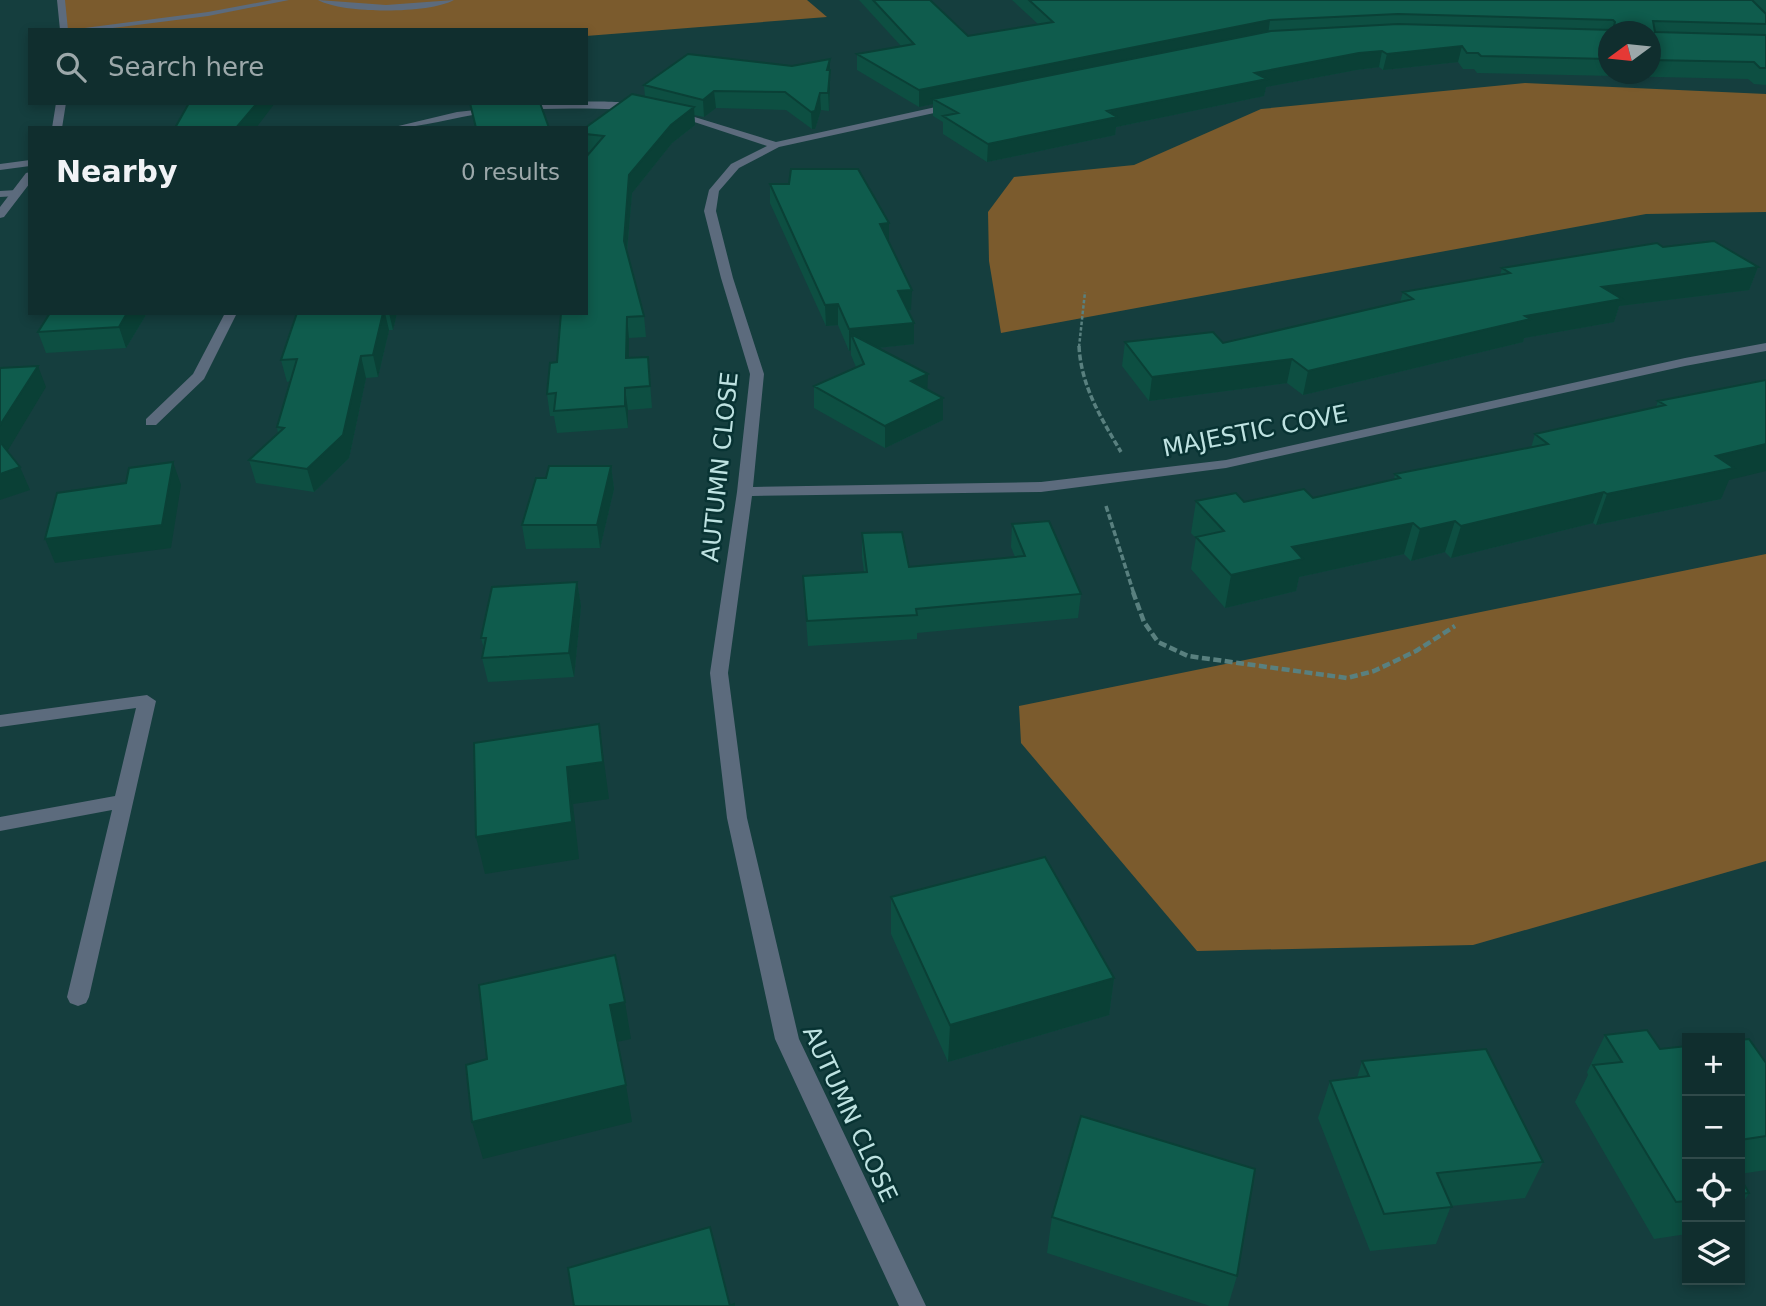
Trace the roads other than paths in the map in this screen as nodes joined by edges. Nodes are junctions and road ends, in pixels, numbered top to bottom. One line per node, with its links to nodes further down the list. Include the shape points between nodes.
1 (61, 0): 5 (street)
2 (285, 0): 6 (street)
3 (322, 0): 4 (street, via 402,9)
4 (450, 0)
5 (64, 28)
6 (90, 28)
7 (963, 104): 15 (street, AUTUMN CLOSE)
8 (61, 105): 13 (street)
9 (545, 105): 14 (street, via 491,107)
10 (588, 105): 11 (street)
11 (653, 109)
12 (665, 112): 15 (street)
13 (57, 126)
14 (404, 126)
15 (776, 145): 25 (street, AUTUMN CLOSE, via 735,166 714,190 710,211 757,374)
16 (28, 163): 17 (street)
17 (0, 167)
18 (28, 178): 19 (street)
19 (18, 193): 20 (street); 21 (street)
20 (0, 194)
21 (0, 215)
22 (230, 315): 24 (street, via 200,376)
23 (1766, 347): 25 (street, MAJESTIC COVE, via 1226,464 1041,488)
24 (151, 422)
25 (745, 492): 30 (street, AUTUMN CLOSE, via 719,673 737,818 787,1039)
26 (0, 721): 27 (street, via 147,701)
27 (124, 801): 28 (street); 29 (street)
28 (0, 824)
29 (78, 997)
30 (914, 1306)

